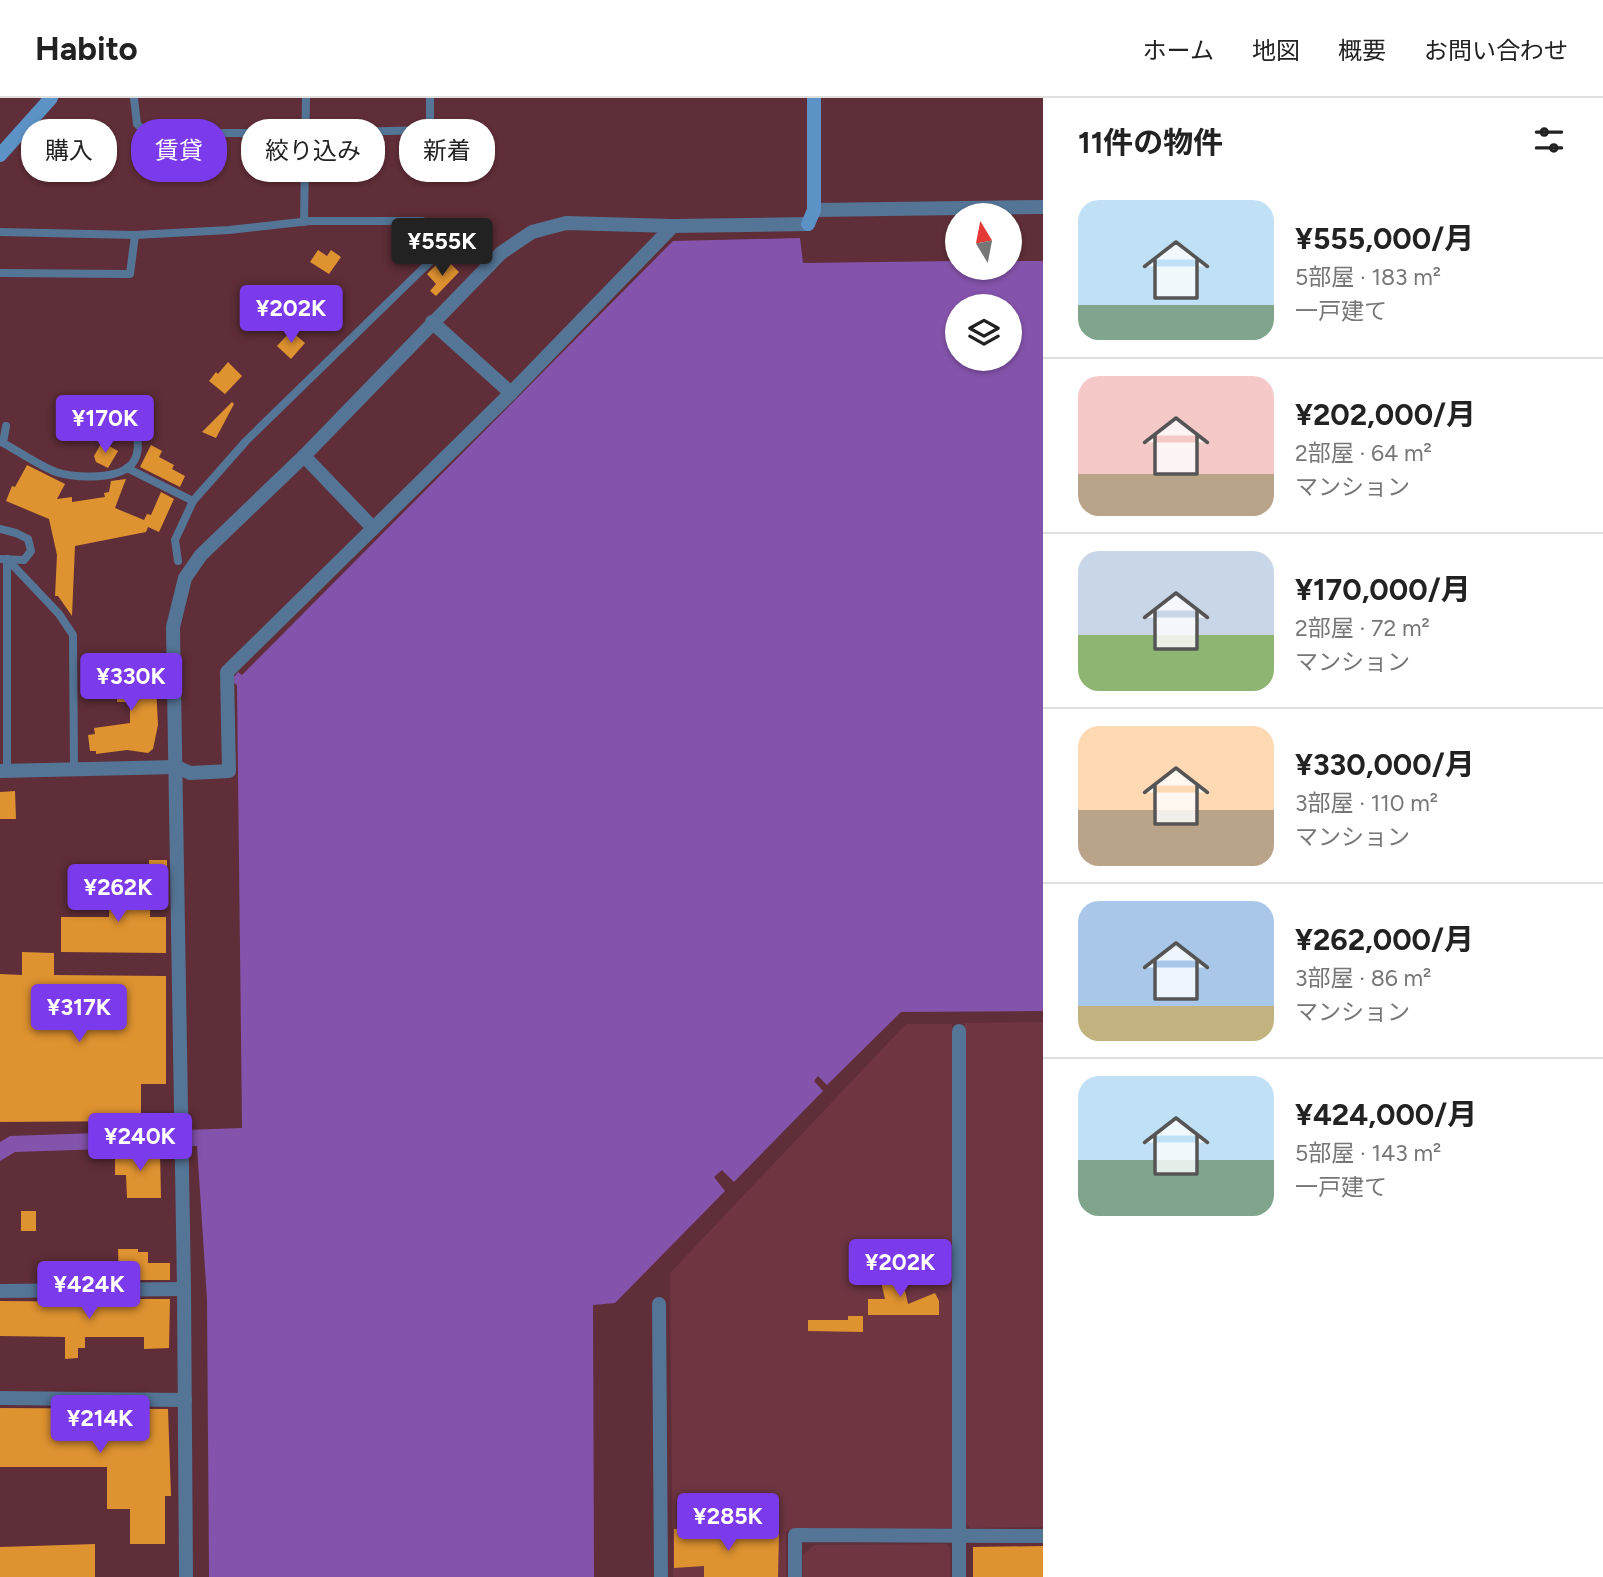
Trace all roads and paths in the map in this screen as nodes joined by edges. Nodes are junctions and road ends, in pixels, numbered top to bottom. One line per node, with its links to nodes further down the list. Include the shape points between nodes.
1 (51, 98): 9 (street)
2 (134, 98): 8 (lane, via 137,124 146,133)
3 (306, 98): 6 (lane)
4 (430, 98): 7 (lane, via 430,130)
5 (814, 98): 12 (street)
6 (305, 119)
7 (385, 131)
8 (241, 133)
9 (0, 155)
10 (304, 182): 14 (lane)
11 (1043, 207): 12 (street)
12 (814, 209): 15 (street, via 808,224)
13 (422, 221): 14 (lane)
14 (304, 222): 18 (lane)
15 (673, 226): 20 (street, via 566,223 532,232 501,253); 21 (street)
16 (0, 232): 18 (lane)
17 (446, 232): 27 (lane, via 439,253 246,441)
18 (135, 235): 19 (lane, via 130,274)
19 (0, 273)
20 (432, 322): 21 (street); 25 (street)
21 (511, 393): 28 (street)
22 (121, 423): 26 (lane, via 137,434 135,460)
23 (6, 426): 24 (lane)
24 (1, 443): 26 (lane, via 55,471 84,478)
25 (304, 456): 28 (street); 32 (street, via 201,555 184,578 173,627)
26 (127, 468): 27 (lane)
27 (193, 501): 31 (lane, via 175,540)
28 (373, 528): 32 (street, via 227,672 229,771 190,773)
29 (0, 529): 30 (lane, via 28,539 31,551 24,559)
30 (4, 559): 33 (lane, via 59,614 73,635); 34 (lane)
31 (178, 561)
32 (177, 768): 33 (street); 36 (street)
33 (74, 769): 34 (street)
34 (3, 771)
35 (960, 1031): 42 (street)
36 (184, 1289): 37 (street); 40 (street)
37 (0, 1292)
38 (659, 1304): 44 (street)
39 (0, 1398): 40 (street)
40 (185, 1400): 43 (street)
41 (1043, 1536): 42 (street)
42 (959, 1537): 45 (street, via 795,1535); 46 (street)
43 (186, 1577)
44 (661, 1577)
45 (795, 1577)
46 (959, 1577)

